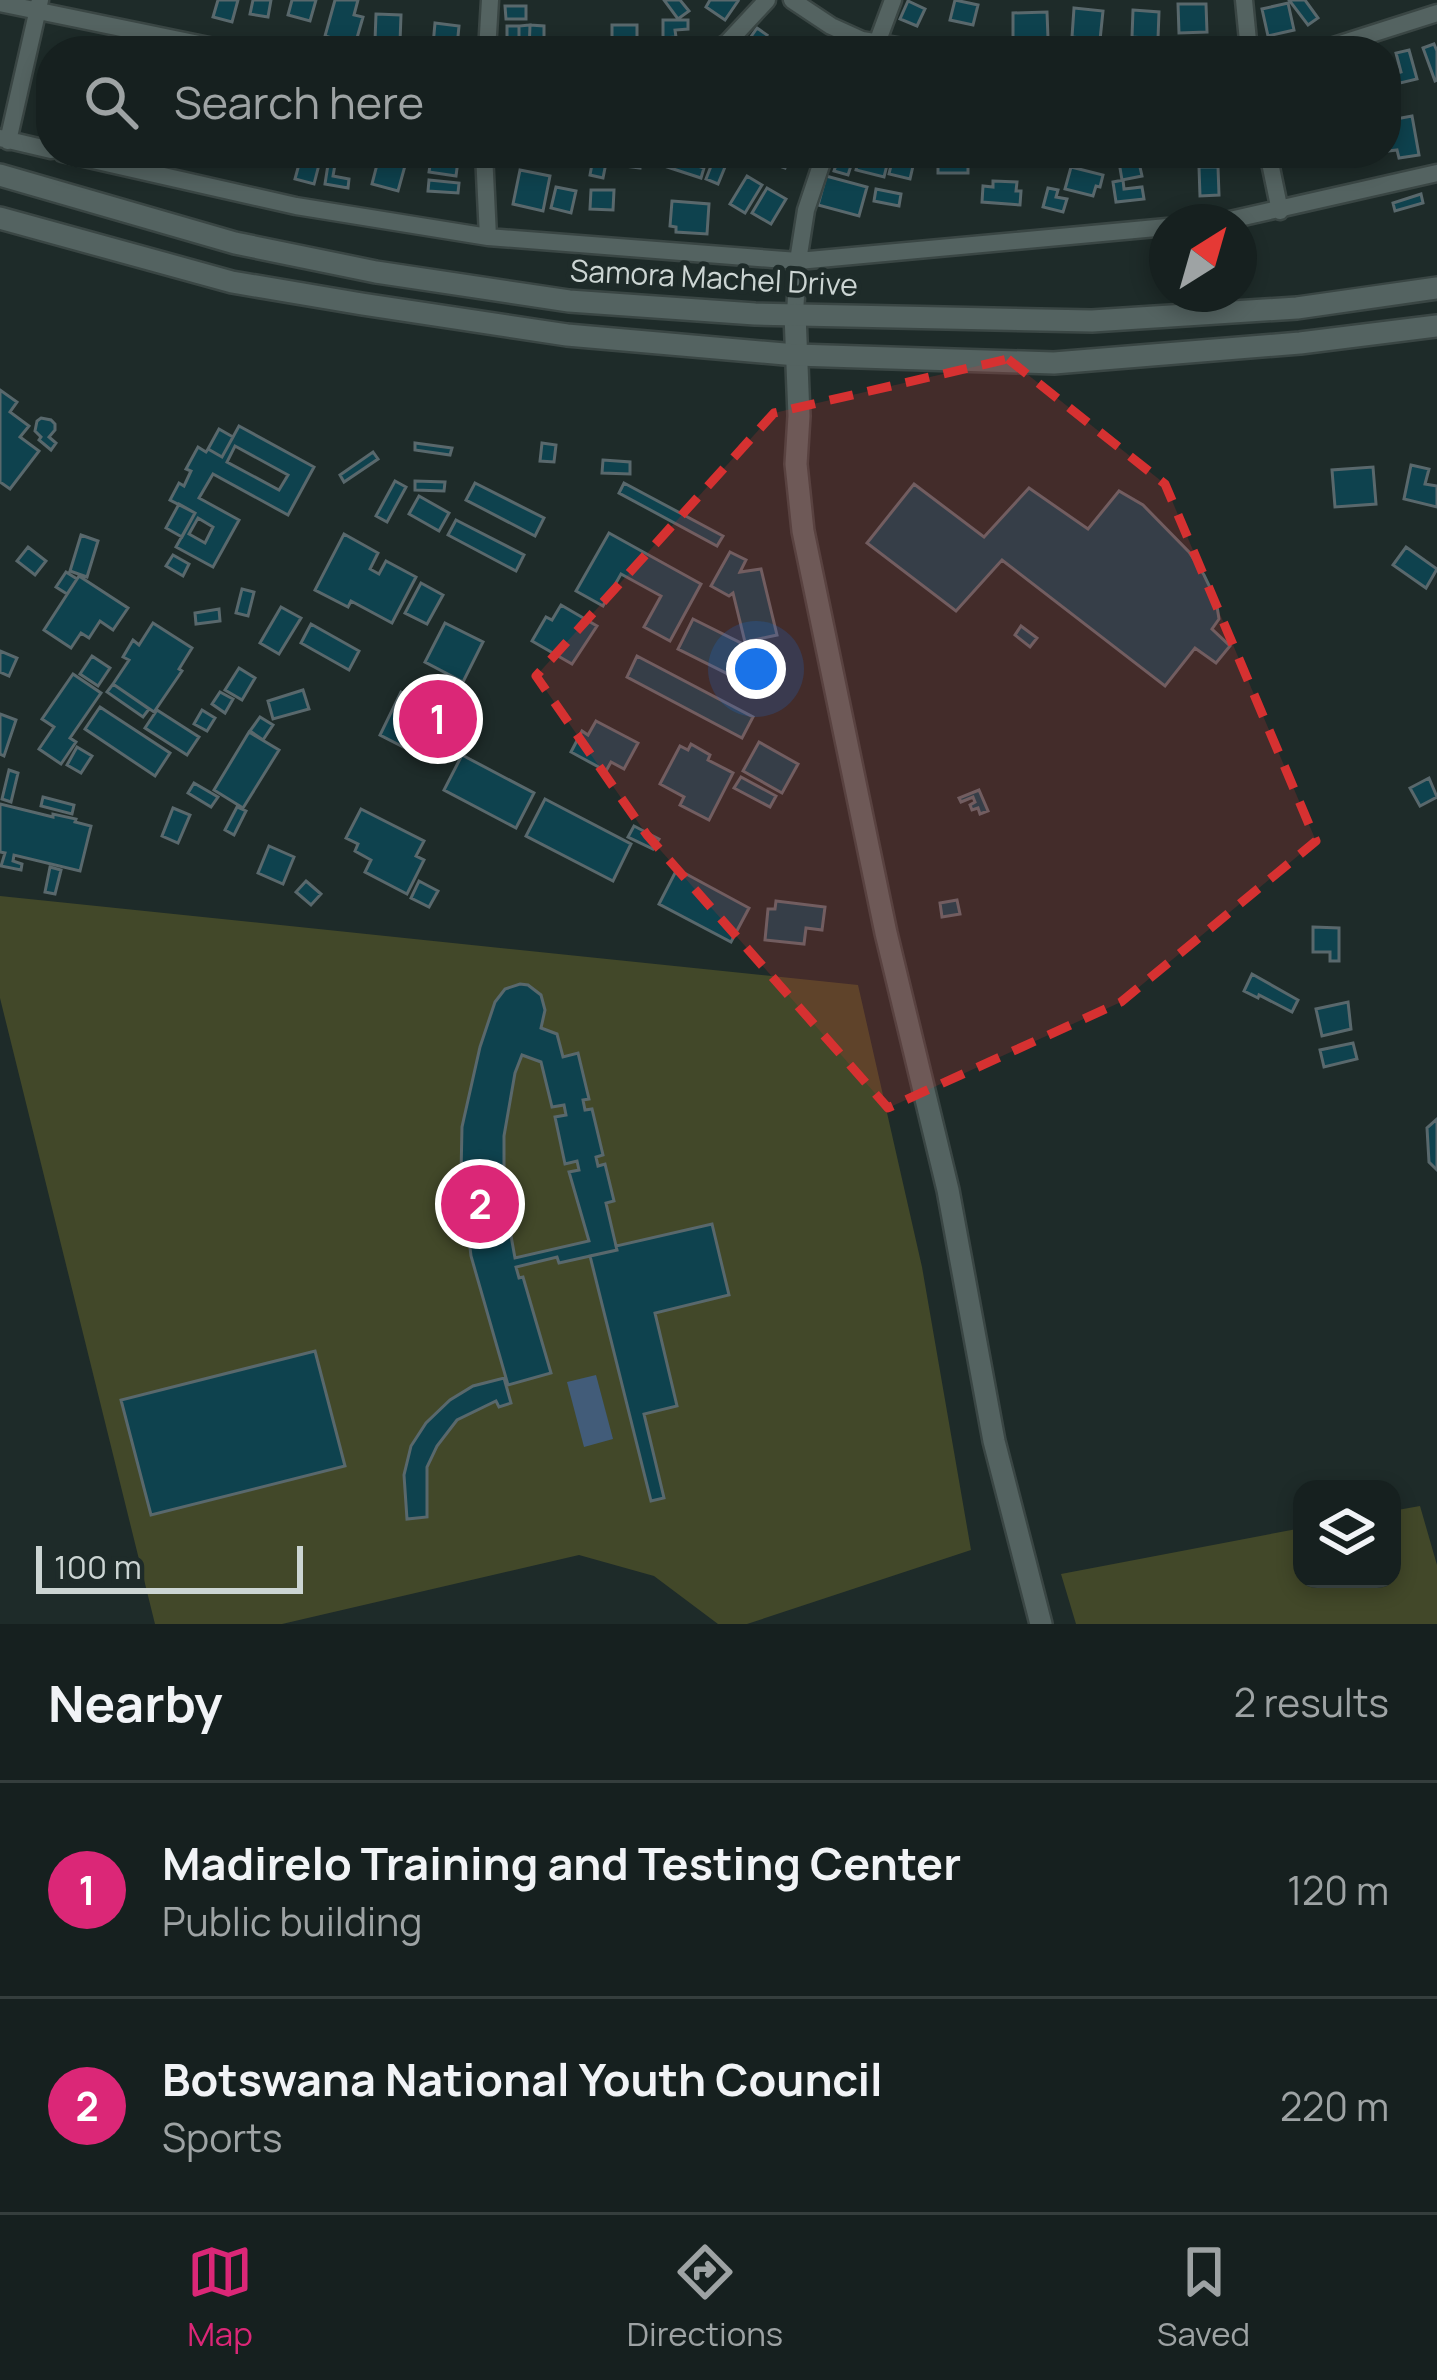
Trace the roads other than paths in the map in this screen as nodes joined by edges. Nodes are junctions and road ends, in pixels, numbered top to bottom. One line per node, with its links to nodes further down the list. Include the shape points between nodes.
1 (490, 0): 10 (street)
2 (767, 0): 11 (street)
3 (792, 0): 12 (street)
4 (893, 0): 13 (street)
5 (1244, 0): 14 (street)
6 (0, 3): 7 (street)
7 (39, 6): 9 (street); 16 (street)
8 (1437, 13): 15 (street)
9 (168, 36)
10 (488, 36)
11 (734, 36)
12 (850, 36)
13 (871, 36)
14 (1248, 36)
15 (1365, 36)
16 (4, 140): 17 (street)
17 (36, 147)
18 (128, 168): 28 (street)
19 (485, 168): 28 (street)
20 (820, 168): 29 (street)
21 (1271, 168): 24 (street)
22 (1437, 173): 24 (street)
23 (0, 175): 31 (main road, Samora Machel Drive, via 236,243 376,272 569,302)
24 (1280, 211): 25 (street)
25 (1257, 215)
26 (0, 218): 33 (main road, via 232,281 362,304 567,335)
27 (1149, 229): 29 (street)
28 (488, 237): 29 (street)
29 (798, 261): 31 (street)
30 (1437, 288): 31 (main road, Samora Machel Drive, via 1297,308 1092,321)
31 (795, 314): 33 (main road)
32 (1437, 326): 33 (main road, via 1054,363)
33 (796, 355): 34 (main road, via 803,531 948,1190 994,1441)
34 (1041, 1624)

